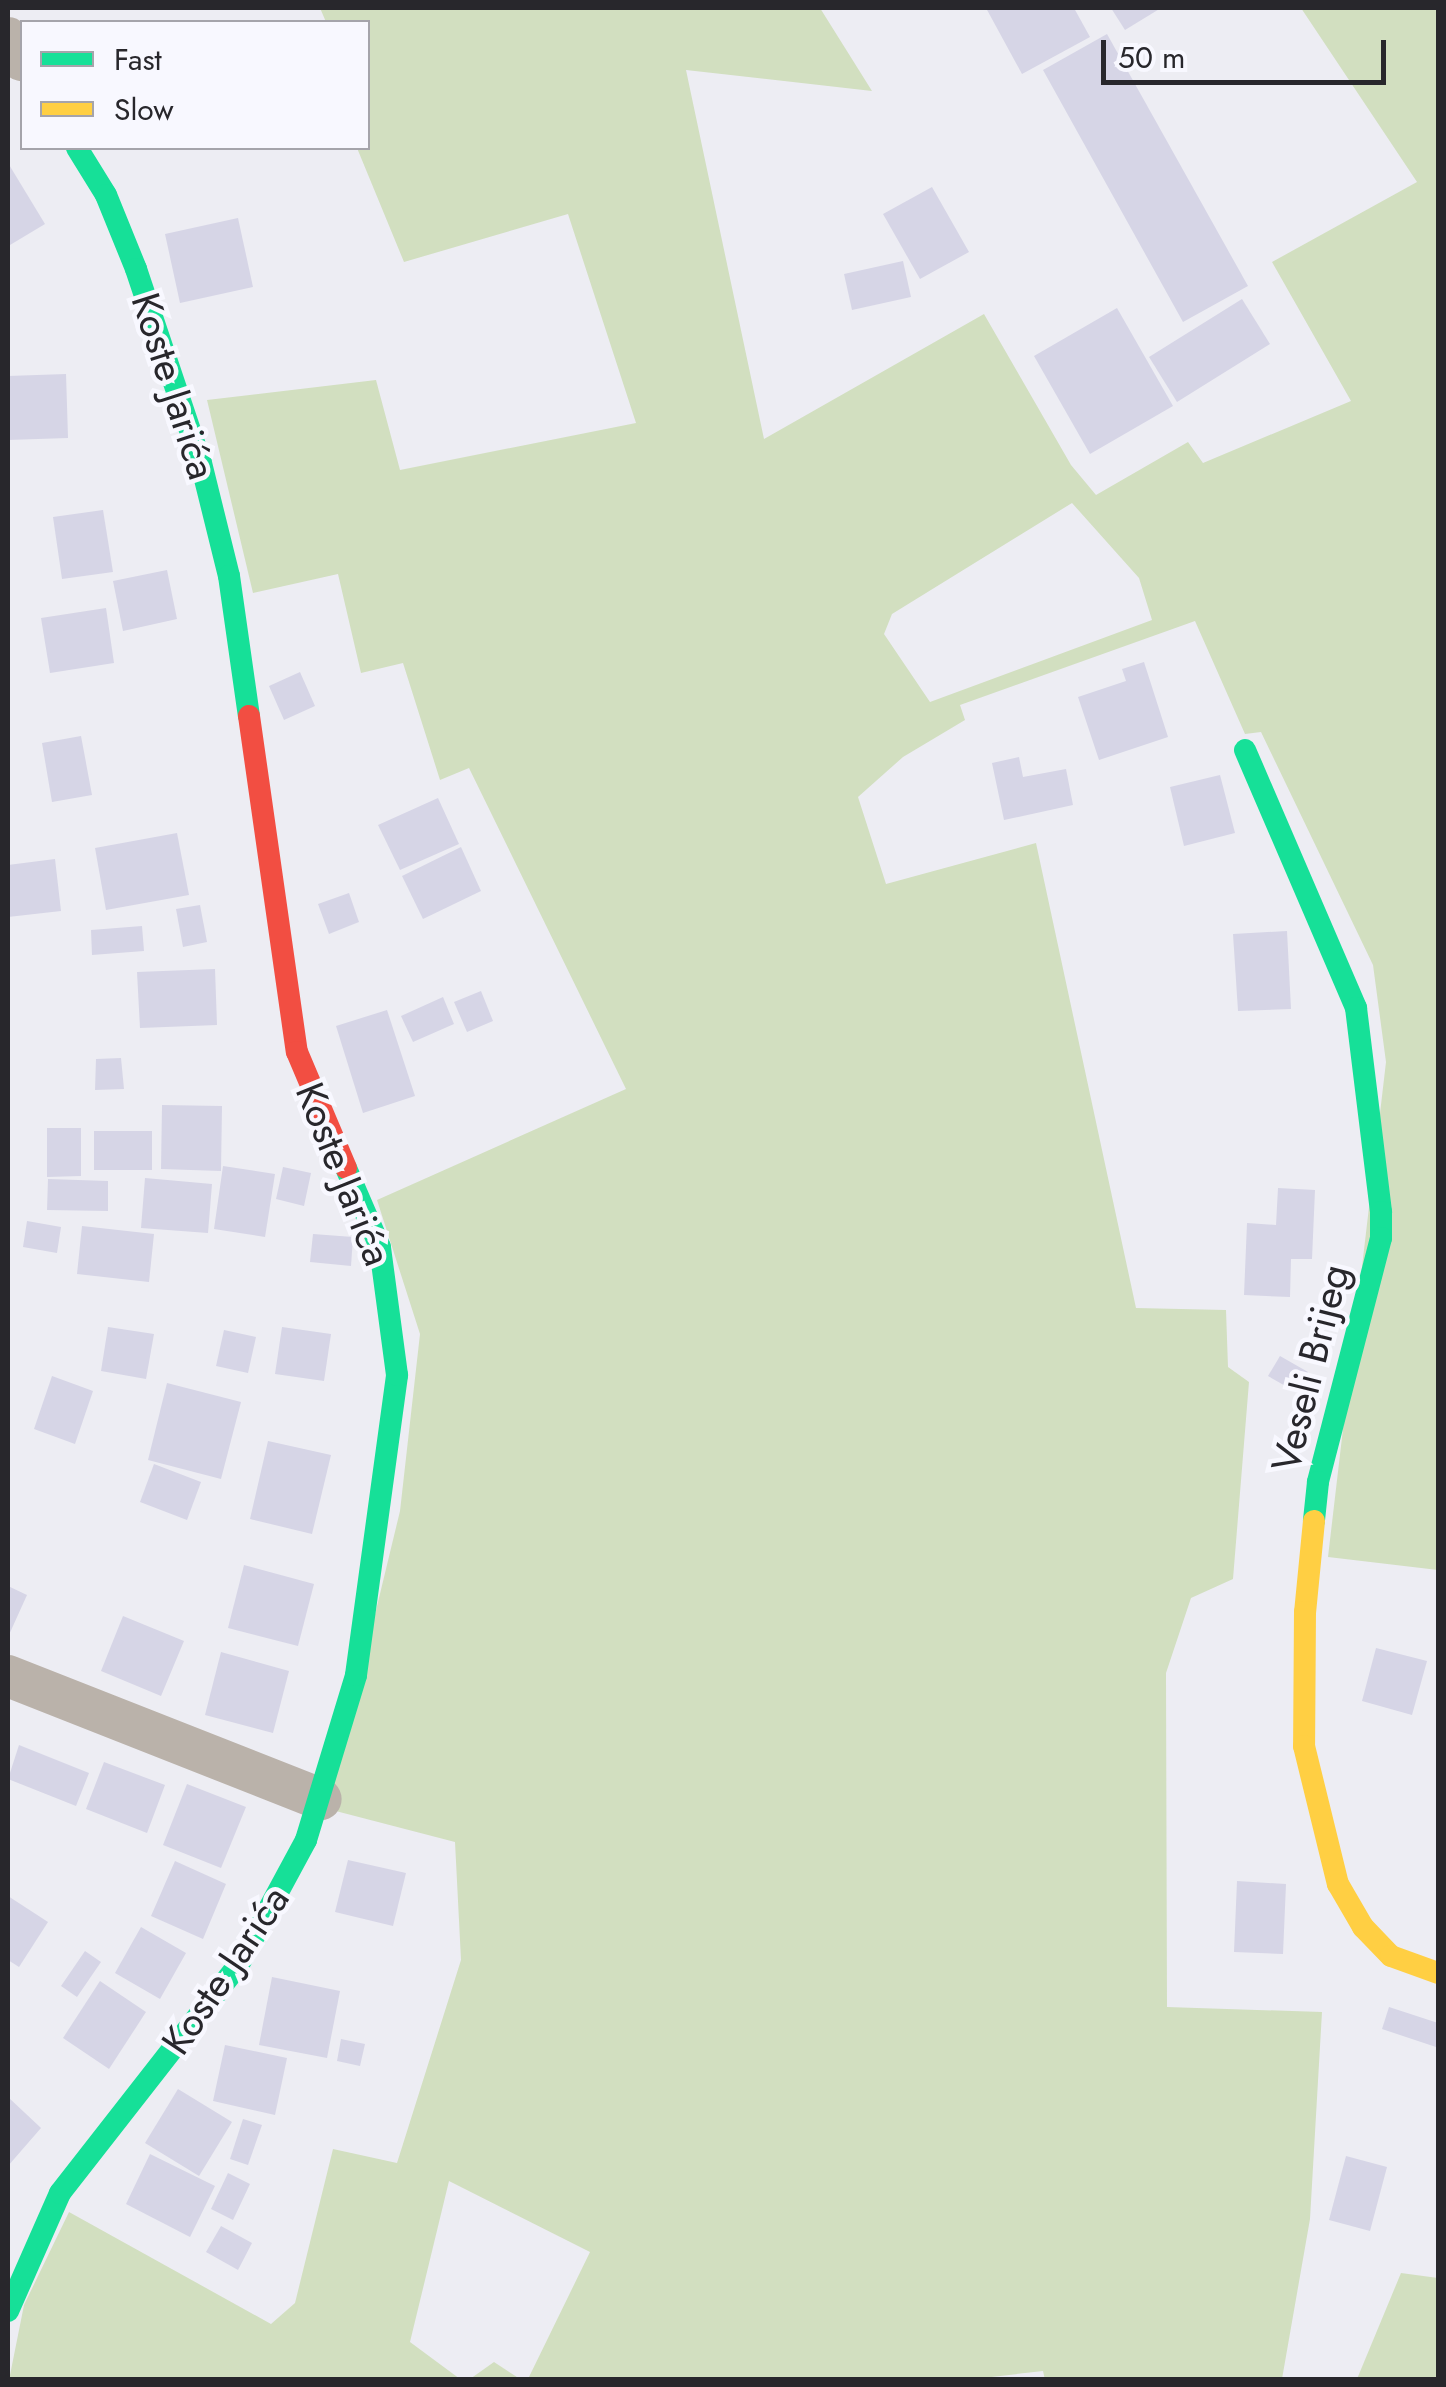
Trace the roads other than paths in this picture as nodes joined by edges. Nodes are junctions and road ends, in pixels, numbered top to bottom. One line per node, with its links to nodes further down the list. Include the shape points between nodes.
1 (79, 150): 4 (street, Koste Jarića, via 136,269 202,463 229,576 297,1052 380,1246 397,1338 356,1675)
2 (1245, 750): 5 (street, Veseli Brijeg, via 1356,1008 1381,1212 1381,1238 1318,1482 1305,1612 1304,1746 1338,1884 1363,1927 1391,1956)
3 (8, 1676): 4 (street)
4 (321, 1799): 6 (street, Koste Jarića, via 276,1903 239,1964 60,2193)
5 (1438, 1973)
6 (8, 2311)

